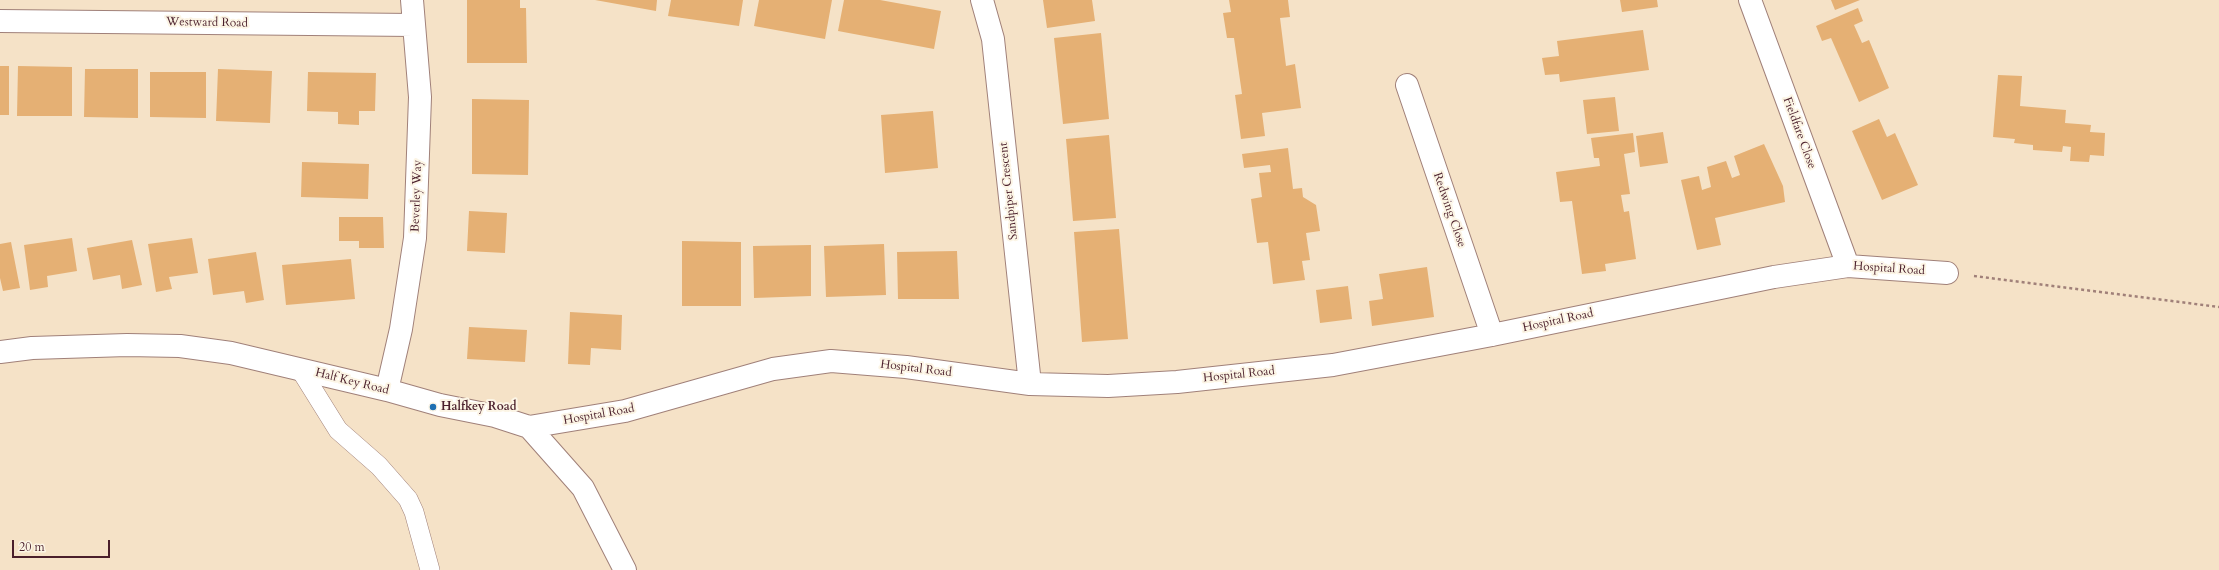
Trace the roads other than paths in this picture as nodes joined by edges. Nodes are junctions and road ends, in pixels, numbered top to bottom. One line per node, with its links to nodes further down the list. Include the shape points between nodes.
1 (412, 0): 5 (street, Beverley Way)
2 (982, 0): 12 (street, Sandpiper Crescent, via 993,39)
3 (1750, 0): 7 (street, Fieldfare Close)
4 (0, 21): 5 (street, Westward Road)
5 (414, 25): 13 (street, Beverley Way, via 420,98 415,238)
6 (1407, 85): 9 (street, Redwing Close)
7 (1848, 266): 8 (street, Hospital Road); 9 (street, Hospital Road, via 1759,280)
8 (1947, 273)
9 (1492, 335): 12 (street, Hospital Road, via 1333,365 1185,381 1108,386)
10 (0, 352): 11 (street, Half Key Road, via 32,348 180,346 231,353)
11 (300, 369): 13 (street, Half Key Road); 15 (lane, via 338,430 379,466 408,499)
12 (1030, 384): 14 (street, Hospital Road, via 906,367 831,361 773,369 625,412)
13 (387, 390): 14 (street, Half Key Road)
14 (529, 427): 16 (street, via 583,488)
15 (430, 570)
16 (626, 570)

